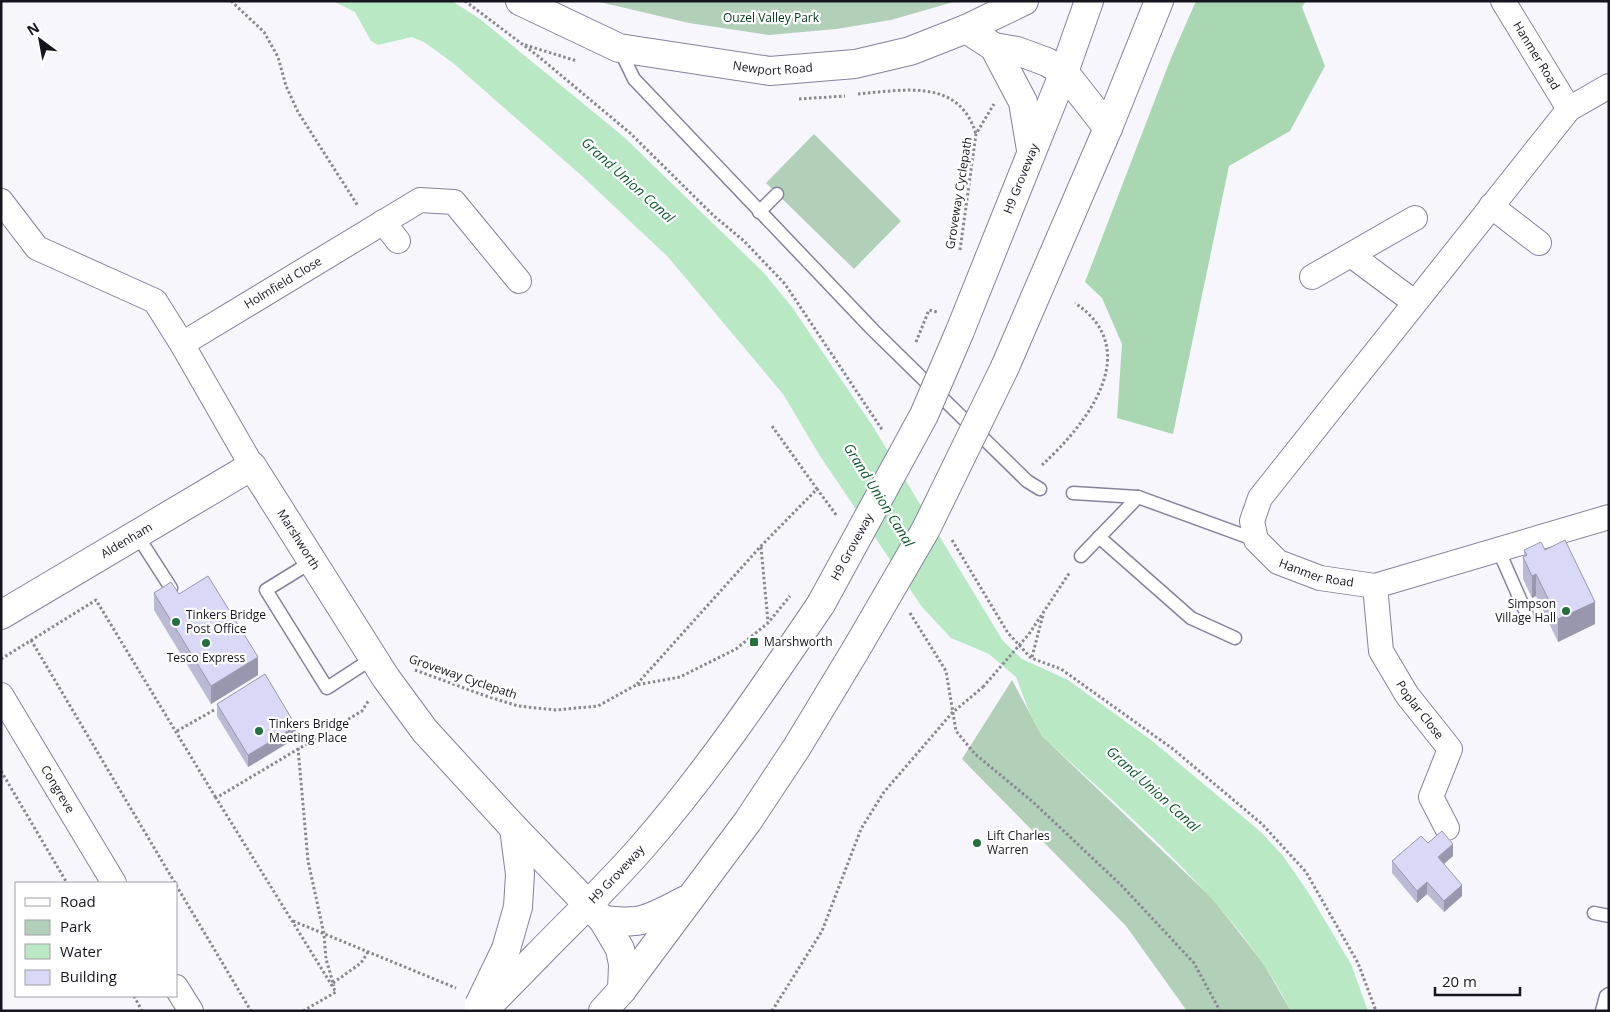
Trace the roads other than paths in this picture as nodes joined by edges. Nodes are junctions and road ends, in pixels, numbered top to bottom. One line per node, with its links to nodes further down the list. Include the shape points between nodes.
1 (520, 1): 8 (street, Newport Road)
2 (1024, 1): 6 (street, Newport Road)
3 (1089, 1): 9 (street, H9 Groveway)
4 (1159, 1): 12 (street)
5 (1503, 1): 11 (street, Hanmer Road)
6 (966, 30): 7 (street); 8 (street, Newport Road, via 910,51 855,64 770,71)
7 (994, 47): 9 (street, via 1017,51); 13 (street, via 1023,102)
8 (620, 48): 17 (lane, via 634,79)
9 (1064, 72): 12 (street); 13 (street, H9 Groveway)
10 (1609, 86): 11 (street)
11 (1569, 108): 16 (street)
12 (1108, 128): 48 (street, bridge, via 1005,367 926,529 792,755)
13 (1031, 150): 49 (street, H9 Groveway, bridge, via 924,415 821,604 708,767 642,847)
14 (777, 194): 17 (lane)
15 (1, 202): 26 (street, Marshworth, via 37,248 155,301)
16 (1491, 206): 21 (street); 25 (street)
17 (759, 212): 28 (lane, via 908,364 1027,481)
18 (1415, 218): 22 (street)
19 (378, 225): 20 (street); 24 (street, Holmfield Close, via 420,200 454,202); 26 (street, Holmfield Close)
20 (398, 241)
21 (1539, 243)
22 (1351, 255): 23 (street); 25 (street)
23 (1312, 277)
24 (518, 281)
25 (1414, 302): 34 (street, via 1260,498 1252,521)
26 (182, 344): 27 (street, Marshworth)
27 (252, 466): 32 (street, Aldenham); 37 (street, Marshworth)
28 (1040, 489)
29 (1073, 493): 30 (lane)
30 (1138, 497): 33 (lane); 34 (lane)
31 (1609, 517): 35 (street, Hanmer Road)
32 (137, 534): 39 (lane); 40 (street, Aldenham)
33 (1099, 537): 36 (lane); 42 (lane, via 1191,618)
34 (1256, 540): 38 (street, Hanmer Road, via 1278,562 1320,578)
35 (1498, 549): 38 (street, Hanmer Road); 41 (lane)
36 (1081, 556)
37 (313, 561): 43 (street, Marshworth); 43 (lane, via 266,590 327,688)
38 (1374, 586): 46 (street, Poplar Close, via 1381,651 1407,695 1450,749 1431,797)
39 (171, 588)
40 (1, 615)
41 (1527, 615)
42 (1235, 638)
43 (380, 668): 45 (street, Marshworth, via 425,731)
44 (1, 696): 47 (street, Congreve)
45 (514, 828): 49 (street, Marshworth); 54 (street, bridge, via 520,874 518,907 506,949)
46 (1447, 828)
47 (113, 882)
48 (692, 898): 49 (street, via 647,920 630,923); 55 (street)
49 (595, 912): 55 (street, Marshworth, via 620,949 624,964); 57 (street, H9 Groveway, bridge, via 537,956)
50 (1594, 913): 51 (lane)
51 (1609, 916)
52 (178, 990): 56 (street)
53 (1609, 994): 58 (lane)
54 (469, 1001)
55 (611, 1001)
56 (190, 1011)
57 (483, 1011)
58 (1602, 1011)

